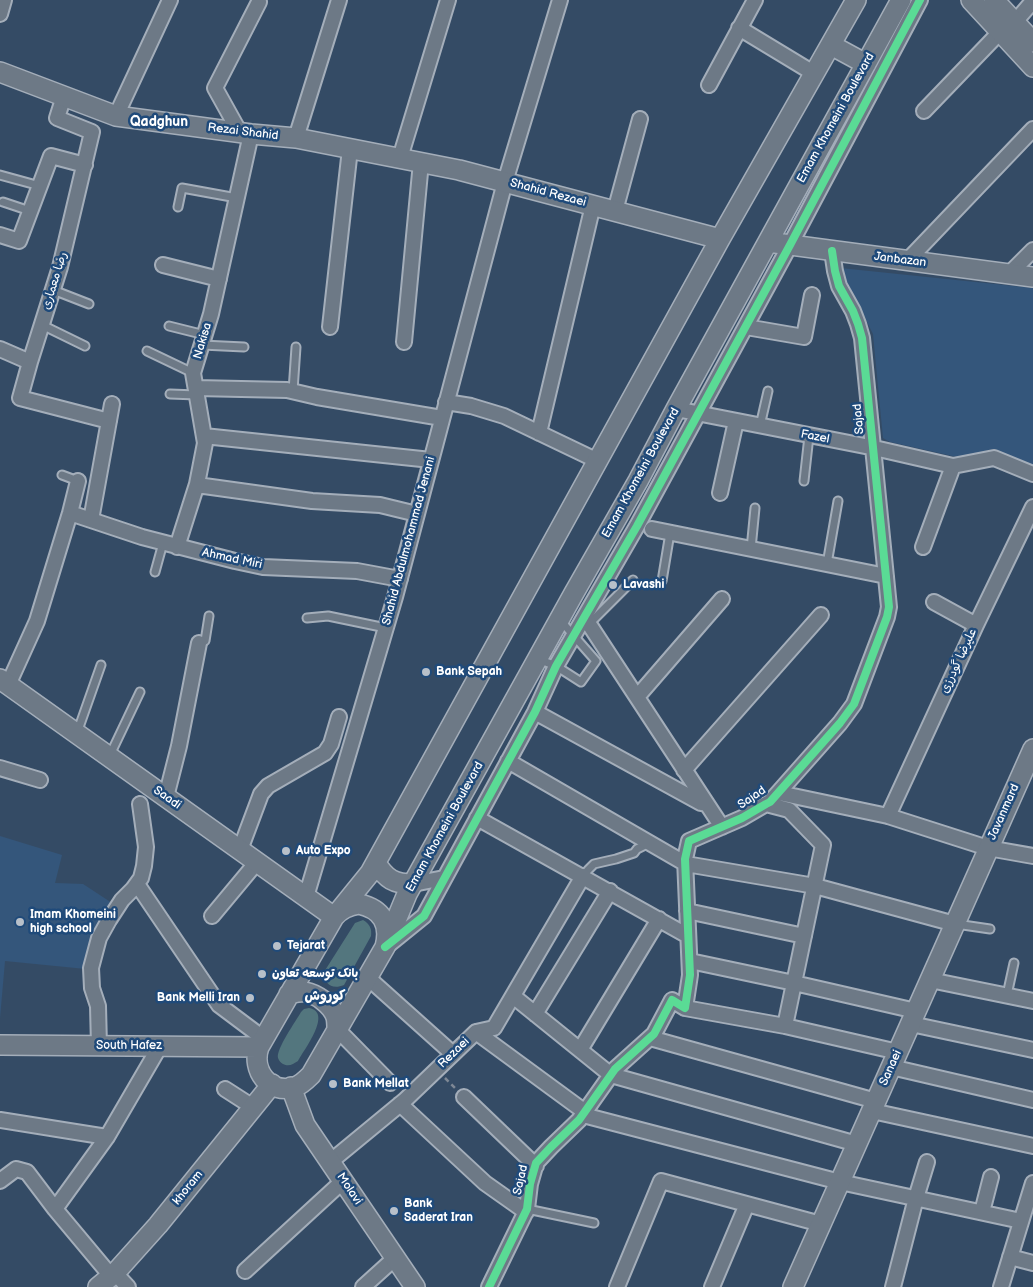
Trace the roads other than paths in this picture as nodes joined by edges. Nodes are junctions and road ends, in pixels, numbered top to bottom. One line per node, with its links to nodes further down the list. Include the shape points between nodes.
1 (4, 0): 14 (street)
2 (170, 0): 26 (street)
3 (339, 0): 30 (street)
4 (448, 0): 32 (street)
5 (560, 0): 36 (street, Shahid Abdulmohammad Jenani)
6 (755, 0): 16 (street)
7 (856, 0): 18 (main road)
8 (901, 0): 19 (main road, Emam Khomeini Boulevard)
9 (920, 0): 47 (street)
10 (971, 0): 15 (main road)
11 (994, 0): 15 (main road)
12 (1033, 1): 15 (street)
13 (259, 2): 29 (street, via 215,88)
14 (0, 14)
15 (1008, 27): 17 (main road); 20 (main road); 25 (street)
16 (740, 28): 22 (street); 23 (street)
17 (1033, 42)
18 (831, 45): 19 (main road); 22 (main road)
19 (866, 64): 46 (main road, Emam Khomeini Boulevard)
20 (1033, 67)
21 (0, 72): 24 (main road, Rezai Shahid)
22 (815, 74): 45 (main road)
23 (709, 85)
24 (64, 96): 26 (main road, Rezai Shahid); 34 (street, رضا معماری, via 57,118 92,132)
25 (924, 110)
26 (116, 116): 29 (main road, Rezai Shahid)
27 (640, 119): 43 (street)
28 (1033, 129): 50 (street)
29 (246, 134): 30 (main road, Rezai Shahid); 38 (street, Nakisa)
30 (296, 138): 31 (main road, Rezai Shahid)
31 (350, 149): 32 (main road, Rezai Shahid); 60 (street)
32 (400, 158): 33 (main road, Shahid Rezaei)
33 (421, 162): 36 (main road, Shahid Rezaei); 63 (street)
34 (85, 165): 37 (street, via 51,156); 55 (street, رضا معماری)
35 (0, 175): 37 (lane)
36 (505, 182): 40 (main road, Shahid Rezaei); 75 (street, Shahid Abdulmohammad Jenani)
37 (40, 186): 42 (street)
38 (237, 198): 41 (lane, via 182,188); 54 (street, Nakisa)
39 (3, 202): 42 (lane)
40 (593, 205): 43 (main road, Shahid Rezaei); 83 (street)
41 (178, 207)
42 (30, 211): 44 (street, via 19,241)
43 (615, 211): 45 (main road, Shahid Rezaei)
44 (0, 235)
45 (720, 240): 88 (main road)
46 (768, 242): 47 (main road, Janbazan); 77 (main road, Emam Khomeini Boulevard)
47 (790, 245): 49 (main road, Janbazan); 61 (street)
48 (1033, 250): 52 (street)
49 (832, 251): 50 (main road, Janbazan); 86 (street, Sajad, via 839,286 853,311 862,338)
50 (907, 260): 52 (main road, Janbazan)
51 (163, 265): 54 (street)
52 (1009, 274): 53 (main road, Janbazan)
53 (1033, 276)
54 (219, 279): 62 (street, Nakisa)
55 (53, 290): 57 (lane); 58 (street, رضا معماری)
56 (812, 296): 61 (street, via 804,337)
57 (89, 304)
58 (42, 325): 64 (lane); 69 (street, رضا معماری)
59 (169, 326): 62 (lane)
60 (330, 327)
61 (746, 327): 78 (street)
62 (204, 340): 65 (lane); 70 (street, Nakisa)
63 (404, 342)
64 (84, 346)
65 (244, 347)
66 (296, 347): 71 (lane)
67 (0, 349): 69 (street)
68 (147, 351): 70 (lane)
69 (30, 362): 80 (street, رضا معماری, via 20,398)
70 (193, 373): 73 (street, Nakisa)
71 (293, 391): 73 (street); 79 (street)
72 (768, 391): 82 (lane)
73 (197, 392): 74 (lane); 84 (street, Nakisa)
74 (170, 394)
75 (446, 402): 79 (street, Shahid Abdulmohammad Jenani); 83 (street, via 504,416)
76 (112, 404): 80 (street)
77 (676, 409): 78 (street, Fazel); 93 (main road, Emam Khomeini Boulevard)
78 (698, 414): 81 (street, Fazel); 96 (street)
79 (442, 418): 87 (street, Shahid Abdulmohammad Jenani)
80 (109, 420): 103 (street)
81 (736, 421): 82 (street, Fazel); 97 (street)
82 (760, 426): 85 (street, Fazel)
83 (539, 433): 88 (street)
84 (204, 436): 87 (street); 95 (street, Nakisa)
85 (809, 436): 86 (street, Fazel); 94 (lane)
86 (874, 448): 89 (street, Fazel); 112 (street, Sajad)
87 (431, 460): 102 (street, Shahid Abdulmohammad Jenani)
88 (598, 461): 155 (main road)
89 (953, 466): 90 (street, via 994,458); 108 (street)
90 (1033, 474)
91 (62, 475): 92 (lane)
92 (78, 481): 101 (street)
93 (638, 481): 96 (street); 121 (main road, Emam Khomeini Boulevard)
94 (804, 481)
95 (197, 485): 102 (street, via 312,501 380,505); 107 (street, Nakisa)
96 (655, 493): 122 (street)
97 (720, 493)
98 (838, 501): 110 (lane)
99 (1033, 507): 123 (street, علیرضا گودرزی)
100 (755, 508): 109 (lane)
101 (70, 513): 103 (street, Ahmad Miri); 130 (street, via 37,621)
102 (417, 514): 113 (street, Shahid Abdulmohammad Jenani)
103 (92, 520): 106 (street, Ahmad Miri)
104 (652, 529): 105 (street)
105 (670, 533): 109 (street); 115 (lane)
106 (163, 543): 107 (street, Ahmad Miri); 111 (lane)
107 (177, 547): 113 (street, Ahmad Miri, via 263,567 357,570)
108 (923, 547)
109 (751, 549): 110 (street)
110 (827, 564): 112 (street)
111 (155, 572)
112 (886, 576): 142 (street, Sajad, via 887,617 854,704)
113 (400, 579): 124 (street, Shahid Abdulmohammad Jenani)
114 (633, 580): 122 (lane)
115 (662, 581)
116 (722, 599): 132 (street)
117 (934, 602): 123 (street)
118 (821, 615): 140 (street)
119 (209, 616): 126 (lane, via 205,641)
120 (307, 618): 124 (lane, via 328,616)
121 (560, 619): 125 (lane); 127 (main road, Emam Khomeini Boulevard)
122 (587, 620): 125 (street); 132 (street)
123 (976, 625): 147 (street, علیرضا گودرزی)
124 (386, 628): 163 (street, Shahid Abdulmohammad Jenani)
125 (574, 636): 129 (street); 129 (lane, via 596,661 581,682)
126 (199, 643): 143 (street)
127 (538, 659): 129 (lane); 160 (main road, Emam Khomeini Boulevard)
128 (101, 664): 135 (lane)
129 (556, 666): 133 (street)
130 (4, 682): 135 (main road, Saadi)
131 (140, 692): 137 (lane)
132 (636, 697): 140 (street)
133 (535, 712): 138 (street); 146 (street)
134 (339, 717): 152 (street, via 325,753 268,786 261,794)
135 (77, 734): 137 (main road, Saadi)
136 (1033, 749): 151 (main road, Javanmard)
137 (109, 757): 143 (main road, Saadi)
138 (508, 761): 148 (street); 150 (street)
139 (0, 768): 141 (street)
140 (684, 770): 146 (street)
141 (40, 780)
142 (779, 793): 145 (street, Sajad); 147 (street)
143 (166, 797): 152 (main road, Saadi)
144 (140, 804): 159 (street, via 146,847 144,866)
145 (766, 804): 149 (street, Sajad); 161 (street, via 789,810 823,845)
146 (707, 805): 149 (street)
147 (888, 816): 151 (street)
148 (477, 818): 157 (street); 158 (street)
149 (722, 827): 156 (street, Sajad, via 689,841)
150 (649, 842): 156 (street); 157 (lane, via 634,853 594,864)
151 (988, 848): 153 (street); 168 (main road, Sanaei)
152 (240, 850): 154 (main road, Saadi)
153 (1033, 856)
154 (257, 862): 163 (main road, Saadi); 166 (street)
155 (376, 862): 160 (main road, via 393,880); 165 (main road)
156 (686, 864): 161 (street); 164 (street, Sajad)
157 (583, 876): 162 (street); 182 (street, Rezaei)
158 (444, 878): 160 (street); 172 (street, via 424,916)
159 (137, 884): 191 (street, via 219,1005); 193 (street, via 122,900 99,938 90,968 98,1006)
160 (413, 884): 172 (main road, Emam Khomeini Boulevard)
161 (815, 886): 168 (street); 171 (street)
162 (610, 891): 167 (street); 185 (street)
163 (306, 897): 165 (main road, Saadi)
164 (687, 911): 170 (street, Sajad); 171 (street)
165 (337, 914): 172 (main road, via 359,904 377,911 387,928); 175 (main road)
166 (212, 916)
167 (659, 919): 170 (street); 195 (street)
168 (956, 924): 169 (lane); 177 (main road, Sanaei)
169 (990, 929)
170 (688, 936): 173 (street, Sajad)
171 (804, 936): 178 (street)
172 (385, 947): 176 (main road)
173 (690, 961): 178 (street); 184 (street, Sajad)
174 (1014, 963): 181 (lane)
175 (306, 965): 179 (main road); 180 (main road, via 310,980 325,993 339,998)
176 (368, 977): 180 (main road); 197 (street)
177 (930, 980): 181 (street); 186 (main road, Sanaei)
178 (794, 983): 186 (street); 187 (street)
179 (289, 994): 188 (main road, via 305,992 320,999 334,1013); 191 (main road)
180 (358, 994): 188 (main road)
181 (1007, 995): 183 (street)
182 (513, 996): 185 (street); 189 (street, Rezaei, via 494,1028)
183 (1033, 1000)
184 (685, 1008): 187 (street); 190 (street, Sajad, via 672,1000)
185 (535, 1014): 195 (street)
186 (914, 1018): 196 (street); 198 (main road, Sanaei)
187 (785, 1026): 198 (street)
188 (337, 1030): 200 (street); 202 (main road, via 311,1075)
189 (476, 1032): 197 (street, Rezaei); 209 (street)
190 (650, 1038): 199 (street, Sajad); 207 (street)
191 (261, 1042): 194 (main road, South Hafez); 201 (main road, via 256,1055 257,1065 260,1074)
192 (0, 1045): 193 (main road, South Hafez)
193 (99, 1046): 194 (main road, South Hafez)
194 (160, 1046): 211 (street)
195 (580, 1050): 199 (street)
196 (1033, 1050)
197 (453, 1054): 206 (street, Rezaei)
198 (895, 1059): 205 (street); 207 (main road, Sanaei)
199 (612, 1075): 209 (street, Sajad); 212 (street)
200 (390, 1083)
201 (272, 1084): 202 (main road); 208 (main road, khoram)
202 (291, 1087): 214 (main road, Molavi, via 305,1125)
203 (225, 1089): 208 (street)
204 (464, 1097): 216 (street)
205 (1033, 1100)
206 (400, 1104): 214 (street, Rezaei); 225 (street, via 485,1183)
207 (874, 1106): 212 (main road, Sanaei); 213 (street)
208 (254, 1107): 234 (main road, khoram, via 158,1225)
209 (584, 1114): 216 (street, Sajad); 220 (street)
210 (0, 1120): 211 (street)
211 (107, 1137): 224 (street)
212 (857, 1144): 220 (main road, Sanaei)
213 (1033, 1146)
214 (330, 1162): 218 (main road, Molavi)
215 (927, 1162): 222 (street)
216 (536, 1166): 225 (street, Sajad)
217 (991, 1177): 226 (street)
218 (343, 1181): 231 (main road, Molavi); 233 (street)
219 (0, 1182): 224 (street, via 16,1169 27,1172)
220 (840, 1182): 222 (street); 229 (main road, Sanaei)
221 (1033, 1183): 227 (street)
222 (916, 1198): 226 (street); 242 (street)
223 (747, 1204): 229 (street); 239 (street, via 661,1181); 240 (street)
224 (55, 1209): 234 (street)
225 (526, 1211): 228 (lane); 238 (street, Sajad)
226 (982, 1212): 227 (street)
227 (1026, 1217): 230 (street)
228 (594, 1223)
229 (821, 1224): 241 (main road, Sanaei)
230 (1010, 1257): 232 (street); 243 (street)
231 (395, 1258): 236 (street); 237 (main road, Molavi)
232 (1033, 1263)
233 (245, 1271)
234 (108, 1279): 235 (street)
235 (128, 1287)
236 (363, 1287)
237 (415, 1287)
238 (489, 1287)
239 (617, 1287)
240 (712, 1287)
241 (793, 1287)
242 (893, 1287)
243 (1001, 1287)

